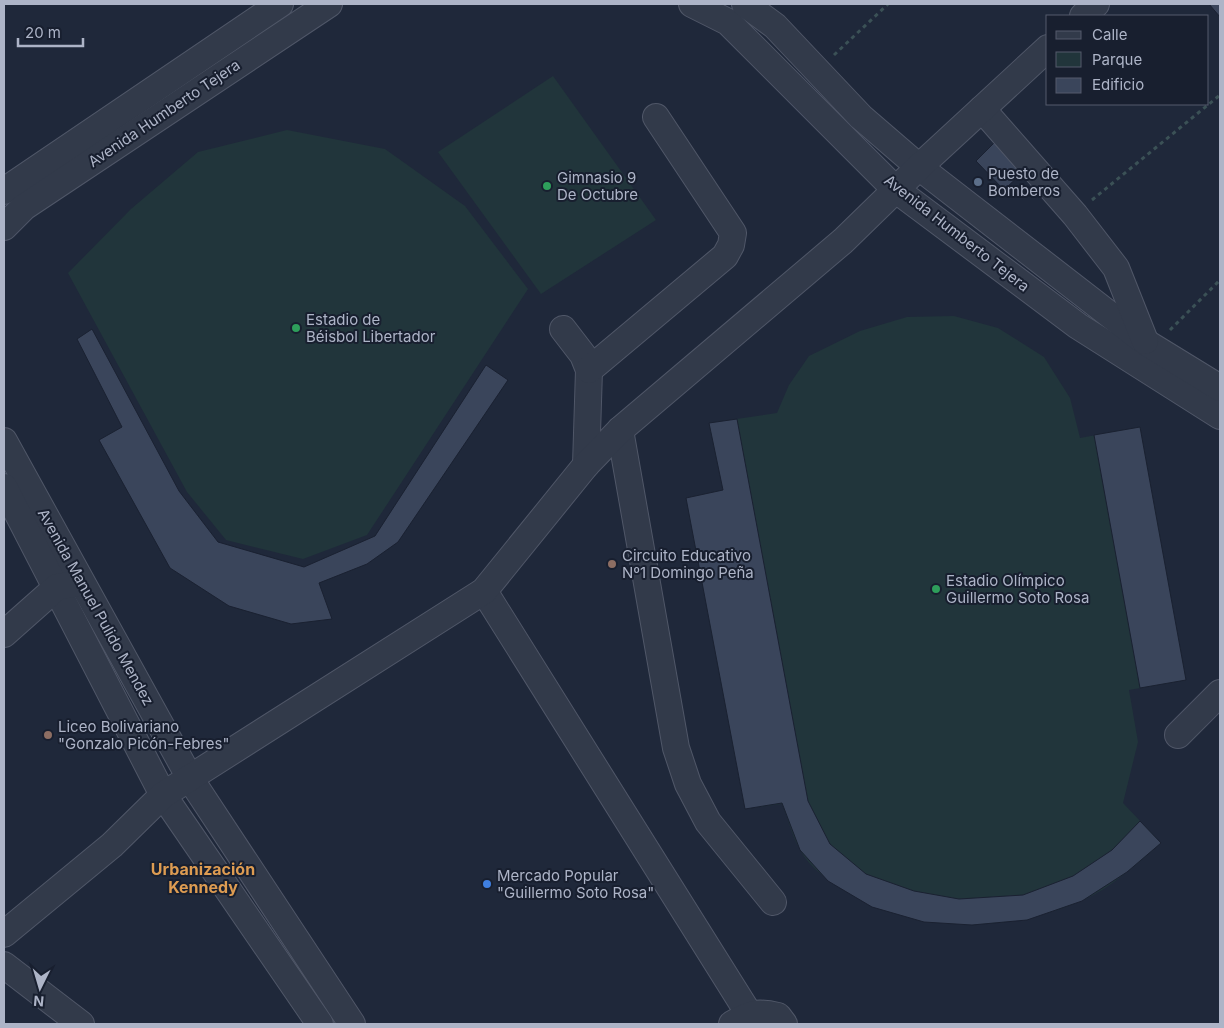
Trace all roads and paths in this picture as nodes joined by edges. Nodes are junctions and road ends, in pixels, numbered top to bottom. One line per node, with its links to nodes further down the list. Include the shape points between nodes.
1 (280, 4): 17 (street, Avenida Humberto Tejera)
2 (329, 4): 19 (street, Avenida Humberto Tejera, via 24,207)
3 (692, 4): 16 (street, Avenida Humberto Tejera, via 728,22)
4 (745, 4): 9 (street, Avenida Humberto Tejera, via 775,26)
5 (888, 4): 9 (path)
6 (1096, 4): 7 (street)
7 (1084, 15)
8 (1046, 50): 13 (street)
9 (818, 70): 15 (street, Avenida Humberto Tejera, via 861,117)
10 (1220, 94): 11 (path)
11 (1209, 103)
12 (1207, 105): 18 (path)
13 (982, 109): 15 (street); 18 (street)
14 (656, 117): 23 (street, via 733,233 731,245 725,256)
15 (919, 167): 16 (street); 22 (street, Avenida Humberto Tejera)
16 (896, 189): 25 (street, Avenida Humberto Tejera, via 1078,326); 26 (street, via 843,240)
17 (4, 191)
18 (1074, 215): 22 (street, via 1116,268)
19 (4, 227)
20 (1220, 280): 22 (path)
21 (563, 329): 23 (street, via 583,355)
22 (1149, 344): 24 (street, Avenida Humberto Tejera)
23 (589, 370): 28 (street)
24 (1220, 388)
25 (1220, 416)
26 (620, 430): 28 (street); 37 (street, via 676,748 688,784 708,822)
27 (4, 441): 30 (street, Avenida Manuel Pulido Mendez)
28 (586, 465): 31 (street)
29 (4, 487): 30 (street)
30 (69, 585): 32 (street); 35 (street, Avenida Manuel Pulido Mendez); 36 (street)
31 (484, 591): 35 (street); 40 (street)
32 (4, 634)
33 (1220, 693): 34 (street)
34 (1178, 735)
35 (191, 780): 36 (street); 43 (street, Avenida Manuel Pulido Mendez)
36 (163, 795): 38 (street, via 112,845); 42 (street)
37 (773, 902)
38 (4, 934)
39 (4, 966): 41 (street)
40 (741, 1019): 44 (street, via 762,1012 778,1016)
41 (81, 1024)
42 (320, 1024)
43 (352, 1024)
44 (784, 1024)

